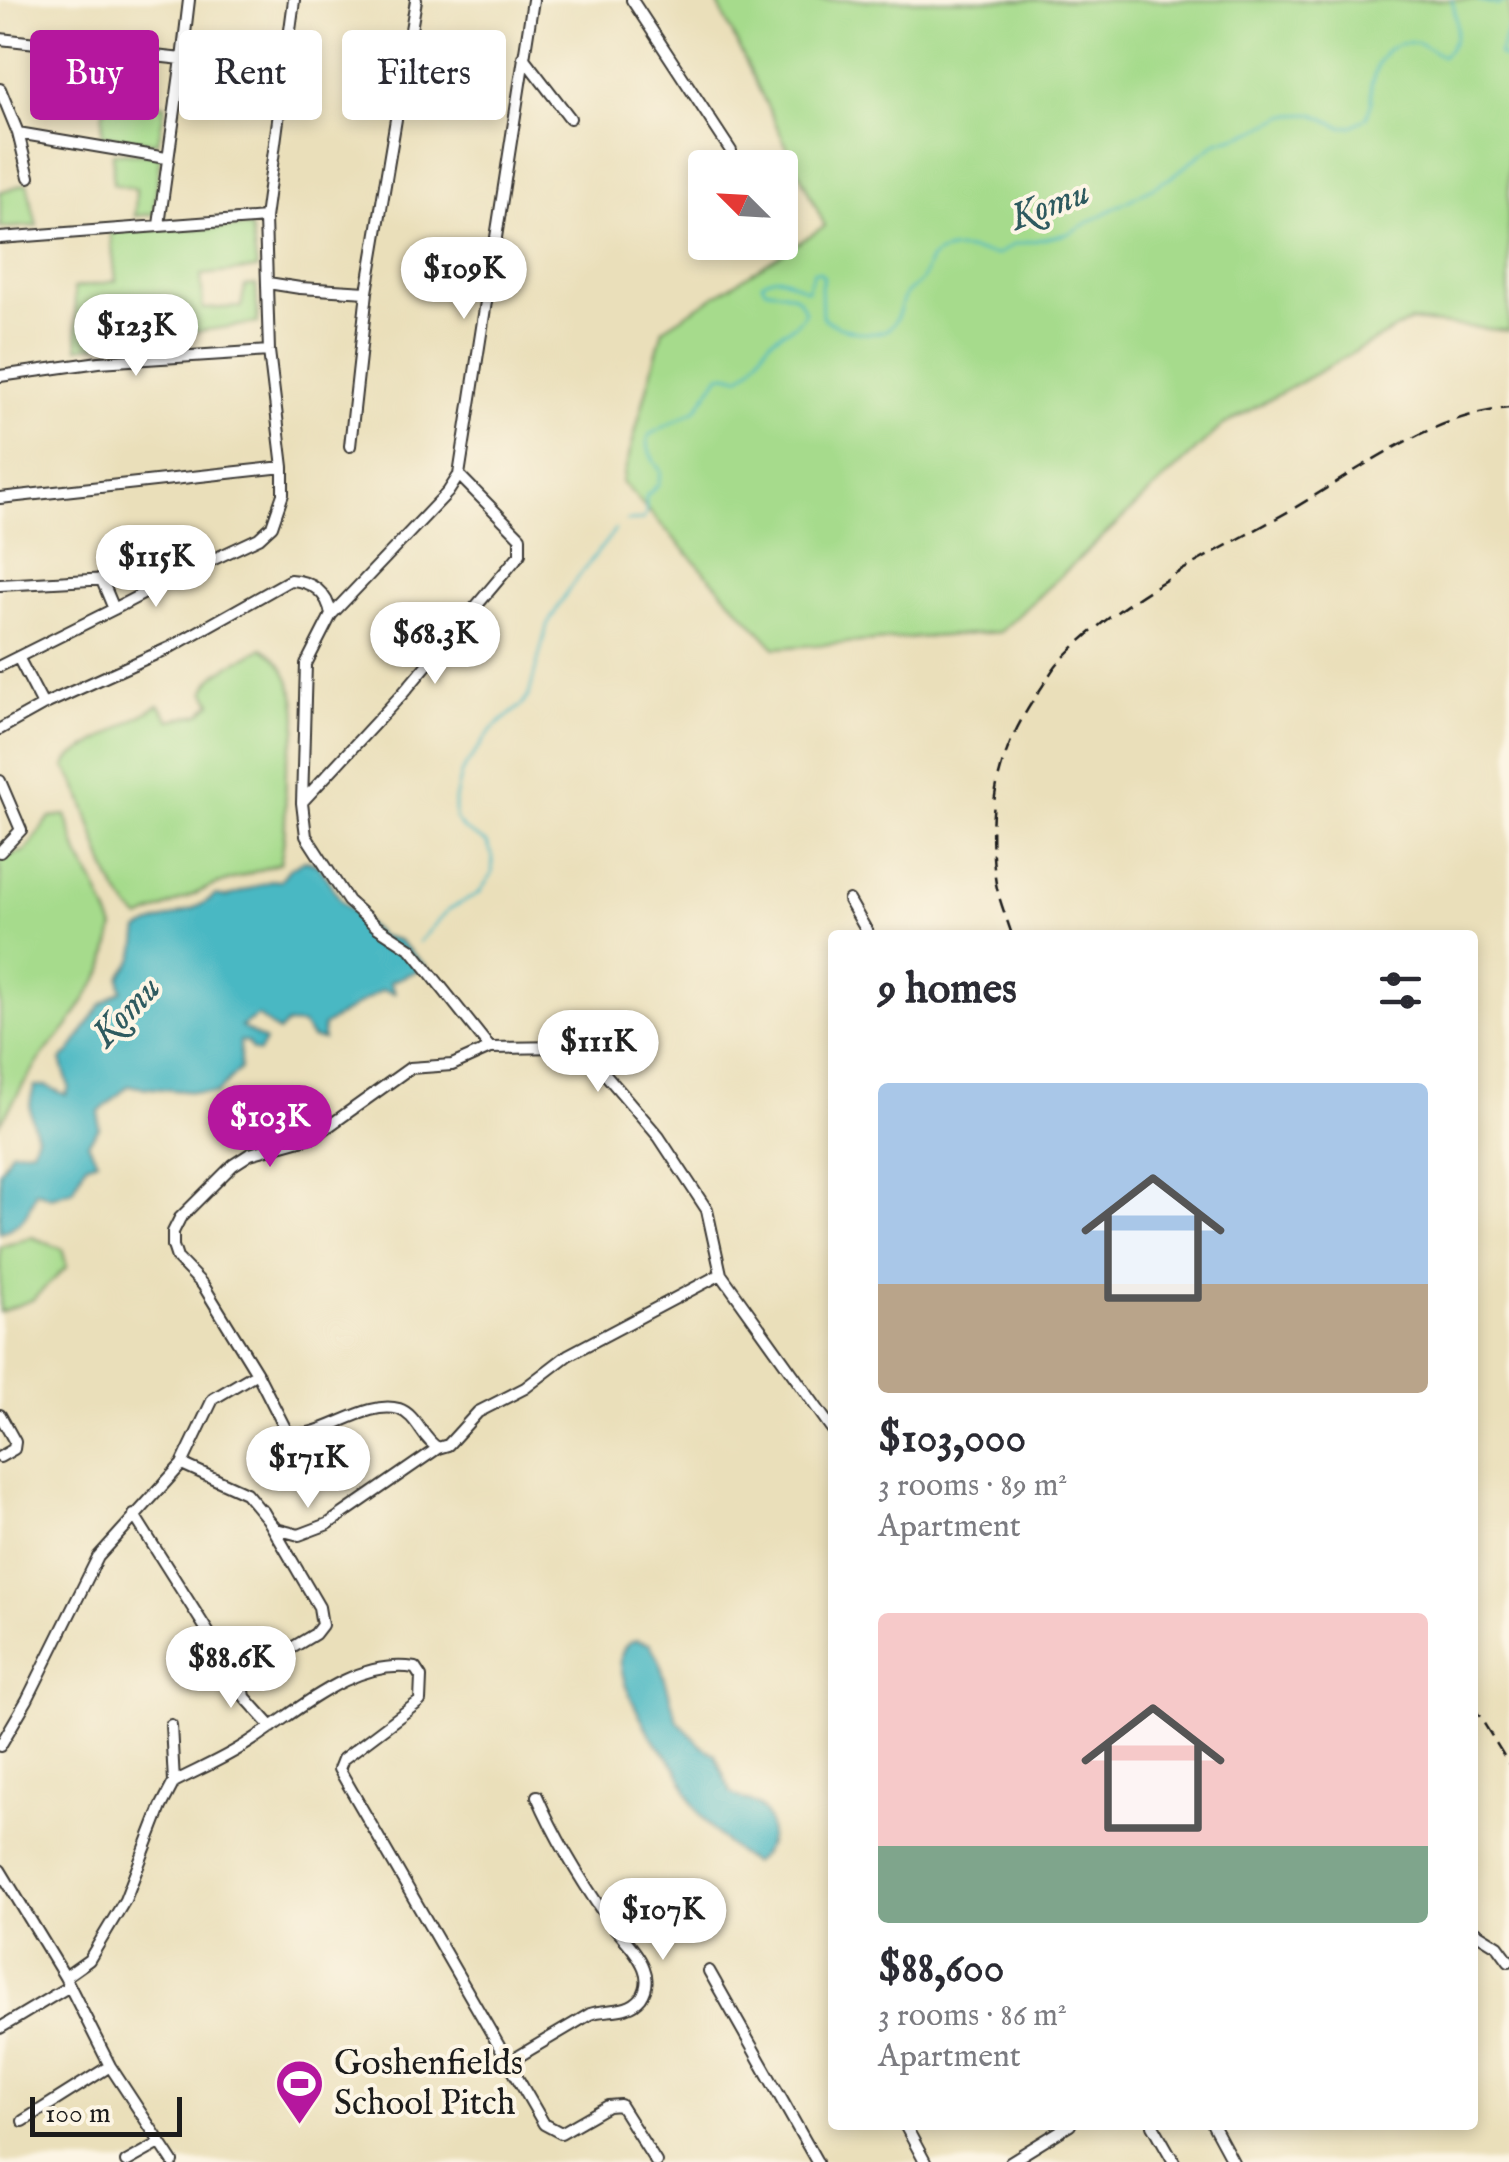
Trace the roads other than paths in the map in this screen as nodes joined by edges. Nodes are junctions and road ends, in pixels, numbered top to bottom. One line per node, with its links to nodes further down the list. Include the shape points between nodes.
1 (189, 0): 6 (street)
2 (294, 0): 17 (street)
3 (416, 0): 21 (street)
4 (533, 0): 8 (street)
5 (632, 0): 14 (street)
6 (186, 30)
7 (0, 39): 9 (street)
8 (524, 57): 12 (street); 26 (street)
9 (179, 60)
10 (179, 78): 15 (street)
11 (0, 89): 13 (street)
12 (570, 118)
13 (18, 134): 15 (street); 16 (street)
14 (729, 150)
15 (166, 158): 18 (street)
16 (29, 177)
17 (265, 218): 18 (street); 20 (street)
18 (159, 226): 19 (street)
19 (0, 238)
20 (268, 283): 21 (street); 22 (street)
21 (367, 292): 24 (street)
22 (268, 350): 23 (street); 25 (street)
23 (0, 376)
24 (350, 446)
25 (283, 467): 27 (street); 28 (street, via 272,526)
26 (459, 475): 32 (street); 38 (street, via 520,537 520,554)
27 (0, 498)
28 (180, 575): 29 (street); 31 (street)
29 (101, 578): 30 (street); 31 (street)
30 (0, 584)
31 (114, 609): 33 (street)
32 (331, 616): 35 (street, via 323,594 290,580 169,648); 38 (street, via 306,664)
33 (18, 657): 34 (street); 35 (street)
34 (0, 666)
35 (43, 704): 36 (street)
36 (0, 729)
37 (0, 781): 39 (street, via 21,830)
38 (302, 803): 42 (street, via 306,836 348,900 411,949)
39 (0, 852)
40 (848, 900): 41 (street)
41 (866, 930)
42 (490, 1048): 43 (street, via 565,1048 589,1055 650,1126 707,1210); 44 (street, via 452,1065 410,1068 315,1136 250,1154 180,1218 173,1232 178,1258 204,1286)
43 (720, 1274): 46 (street); 47 (street, via 568,1355 478,1412)
44 (257, 1372): 47 (street, via 294,1436 379,1408 398,1409); 49 (street, via 213,1399)
45 (0, 1415): 48 (street, via 16,1442)
46 (828, 1423)
47 (438, 1448): 50 (street, via 312,1532 285,1534)
48 (0, 1458)
49 (182, 1464): 50 (street, via 246,1494); 51 (street)
50 (263, 1512): 52 (street, via 319,1608 322,1625)
51 (134, 1516): 52 (street); 55 (street, via 98,1557)
52 (242, 1678): 54 (street, via 246,1697)
53 (171, 1725): 56 (street)
54 (272, 1727): 56 (street); 64 (street, via 330,1688 375,1669 415,1668 420,1701 342,1758 339,1768)
55 (0, 1746)
56 (174, 1782): 62 (street, via 125,1900 89,1960)
57 (537, 1796): 64 (street, via 553,1833 648,1980 633,2004 590,2014)
58 (0, 1870): 62 (street)
59 (1478, 1934): 60 (street)
60 (1509, 1962)
61 (710, 1971): 75 (street)
62 (66, 1982): 63 (street); 65 (street)
63 (0, 2028)
64 (509, 2062): 74 (street, via 549,2129 565,2132 608,2106 620,2106)
65 (110, 2066): 66 (street); 71 (street)
66 (24, 2121)
67 (908, 2130): 76 (street)
68 (1062, 2130): 77 (street)
69 (1157, 2130): 78 (street)
70 (1216, 2130): 79 (street)
71 (160, 2144): 72 (street); 73 (street)
72 (126, 2162)
73 (173, 2162)
74 (656, 2162)
75 (817, 2162)
76 (925, 2162)
77 (1010, 2162)
78 (1174, 2162)
79 (1232, 2162)

